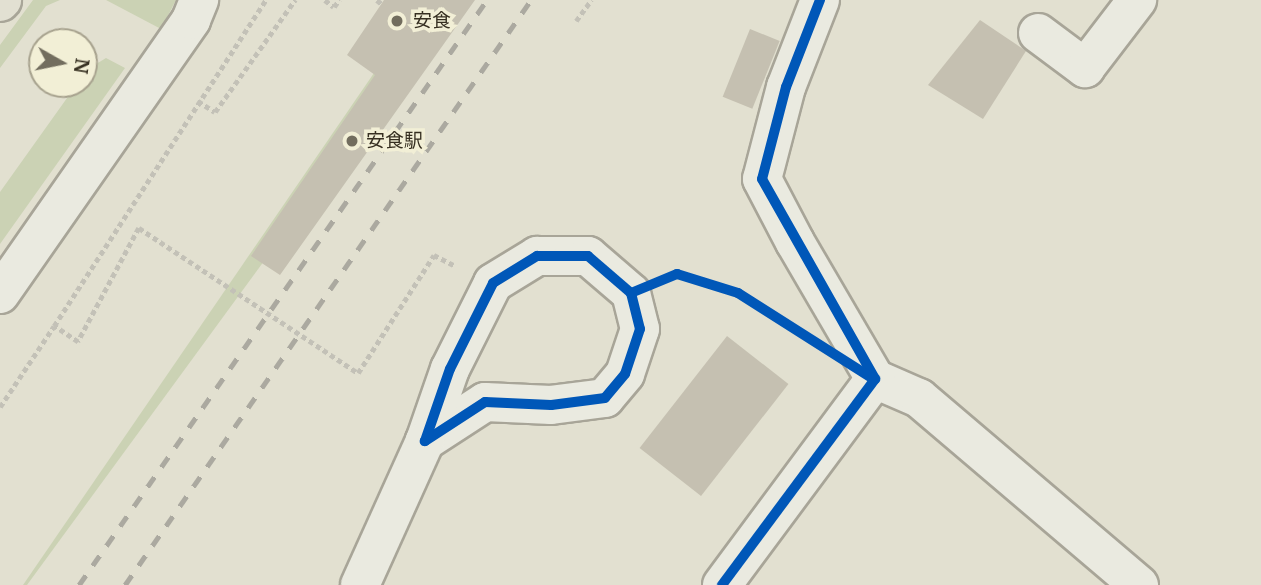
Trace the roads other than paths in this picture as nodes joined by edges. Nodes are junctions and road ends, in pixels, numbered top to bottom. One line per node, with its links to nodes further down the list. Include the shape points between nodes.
1 (199, 0): 5 (street, via 191,20)
2 (820, 0): 6 (street, via 786,88 762,179)
3 (1138, 0): 4 (street, via 1085,68)
4 (1038, 33)
5 (0, 294)
6 (875, 380): 9 (street); 10 (street, via 919,398)
7 (425, 441): 7 (street, via 485,402 551,405 605,398 625,374 640,329 631,293 587,256 537,256 493,283 450,369); 8 (street)
8 (360, 585)
9 (722, 585)
10 (1139, 585)

